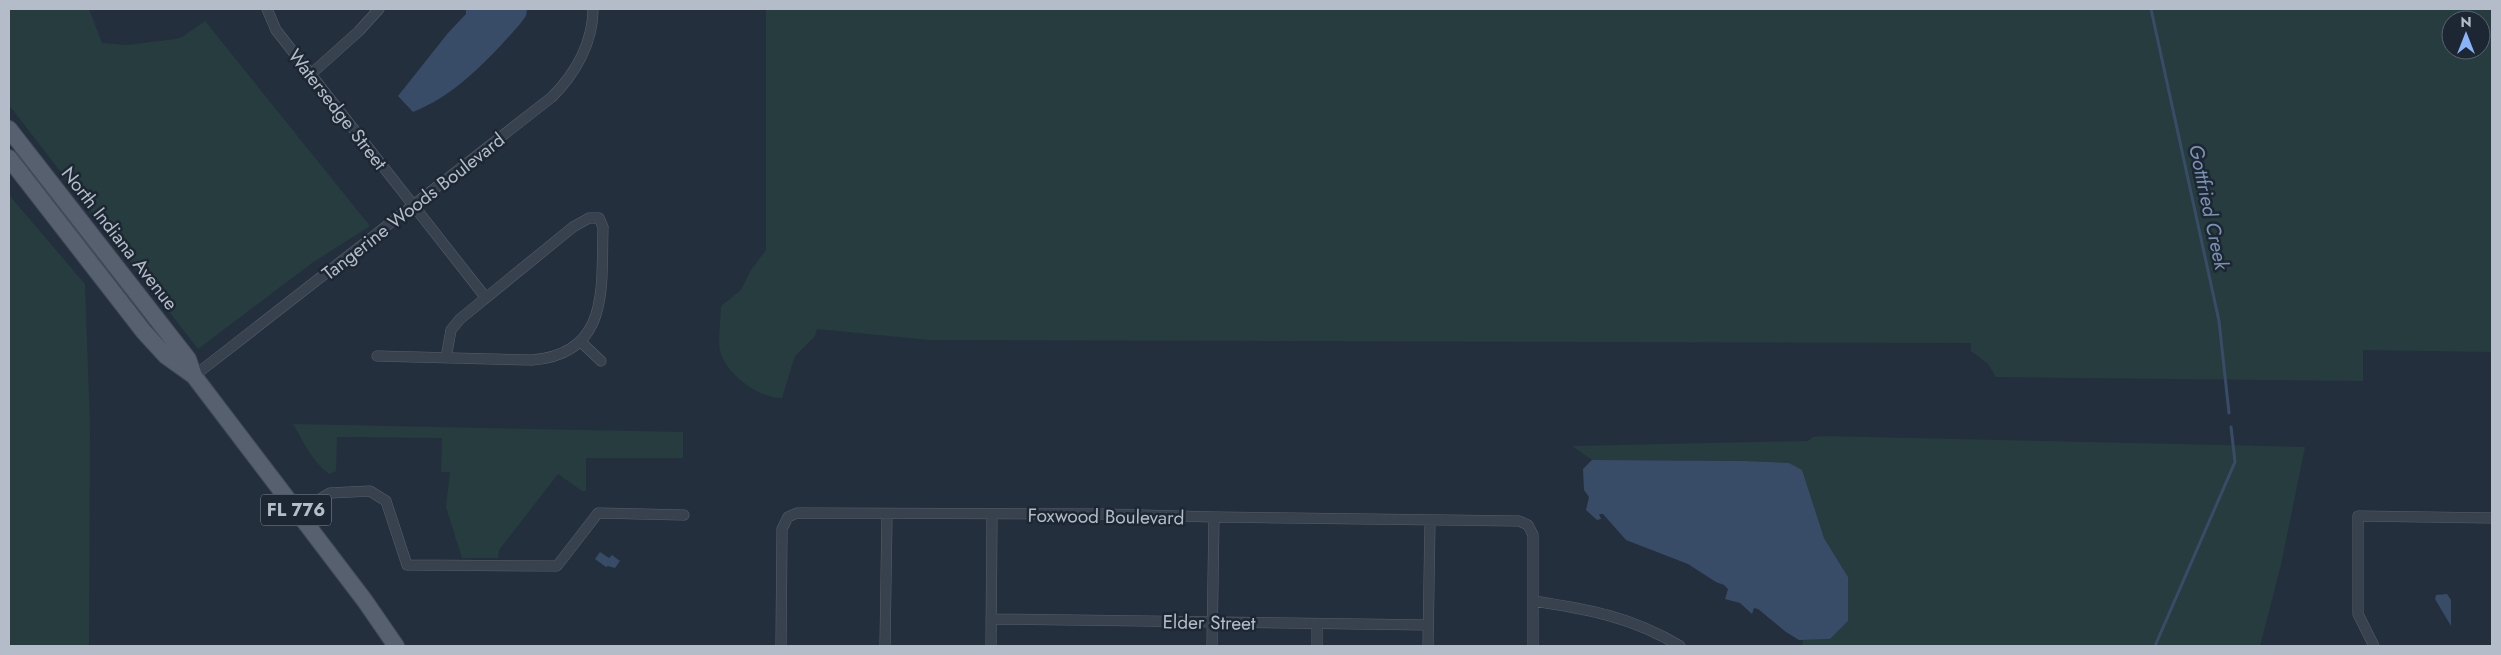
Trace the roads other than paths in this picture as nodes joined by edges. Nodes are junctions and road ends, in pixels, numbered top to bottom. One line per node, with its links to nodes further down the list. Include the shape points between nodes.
1 (267, 9): 4 (street, Watersedge Street, via 276,30)
2 (379, 9): 4 (street)
3 (594, 9): 7 (street, Tangerine Woods Boulevard, via 583,54 560,89)
4 (310, 74): 7 (street, Watersedge Street)
5 (9, 129): 13 (main road, North Indiana Avenue / FL 776, via 188,359)
6 (9, 158): 13 (main road, North Indiana Avenue / FL 776, via 144,332 166,356)
7 (414, 206): 8 (street, Watersedge Street); 13 (street, Tangerine Woods Boulevard)
8 (486, 298): 9 (street, via 572,228 589,218 599,218 603,227 601,302 592,327); 11 (street, via 455,323 448,340)
9 (580, 341): 11 (street, via 567,351 545,359); 12 (street)
10 (377, 356): 11 (street)
11 (446, 358)
12 (601, 361)
13 (194, 376): 14 (main road, North Indiana Avenue / FL 776)
14 (298, 512): 16 (street, via 330,493 370,491 386,501 407,565 557,566 598,513); 26 (main road, North Indiana Avenue / FL 776)
15 (887, 514): 17 (street, Foxwood Boulevard); 27 (street, Foxwood Boulevard, via 797,513 788,517 782,529); 28 (street)
16 (684, 515)
17 (992, 515): 18 (street, Foxwood Boulevard); 22 (street)
18 (1214, 517): 20 (street, Foxwood Boulevard); 23 (street)
19 (2492, 518): 35 (street, via 2358,516 2358,614)
20 (1430, 520): 21 (street, Foxwood Boulevard, via 1519,521 1528,525 1533,535); 25 (street)
21 (1533, 602): 33 (street); 34 (street, via 1606,613 1634,622)
22 (991, 619): 23 (street, Elder Street); 29 (street)
23 (1212, 622): 24 (street, Elder Street); 30 (street)
24 (1317, 624): 25 (street, Elder Street); 31 (street)
25 (1428, 625): 32 (street)
26 (396, 646)
27 (781, 646)
28 (885, 646)
29 (991, 646)
30 (1212, 646)
31 (1317, 646)
32 (1428, 646)
33 (1533, 646)
34 (1680, 646)
35 (2374, 646)

